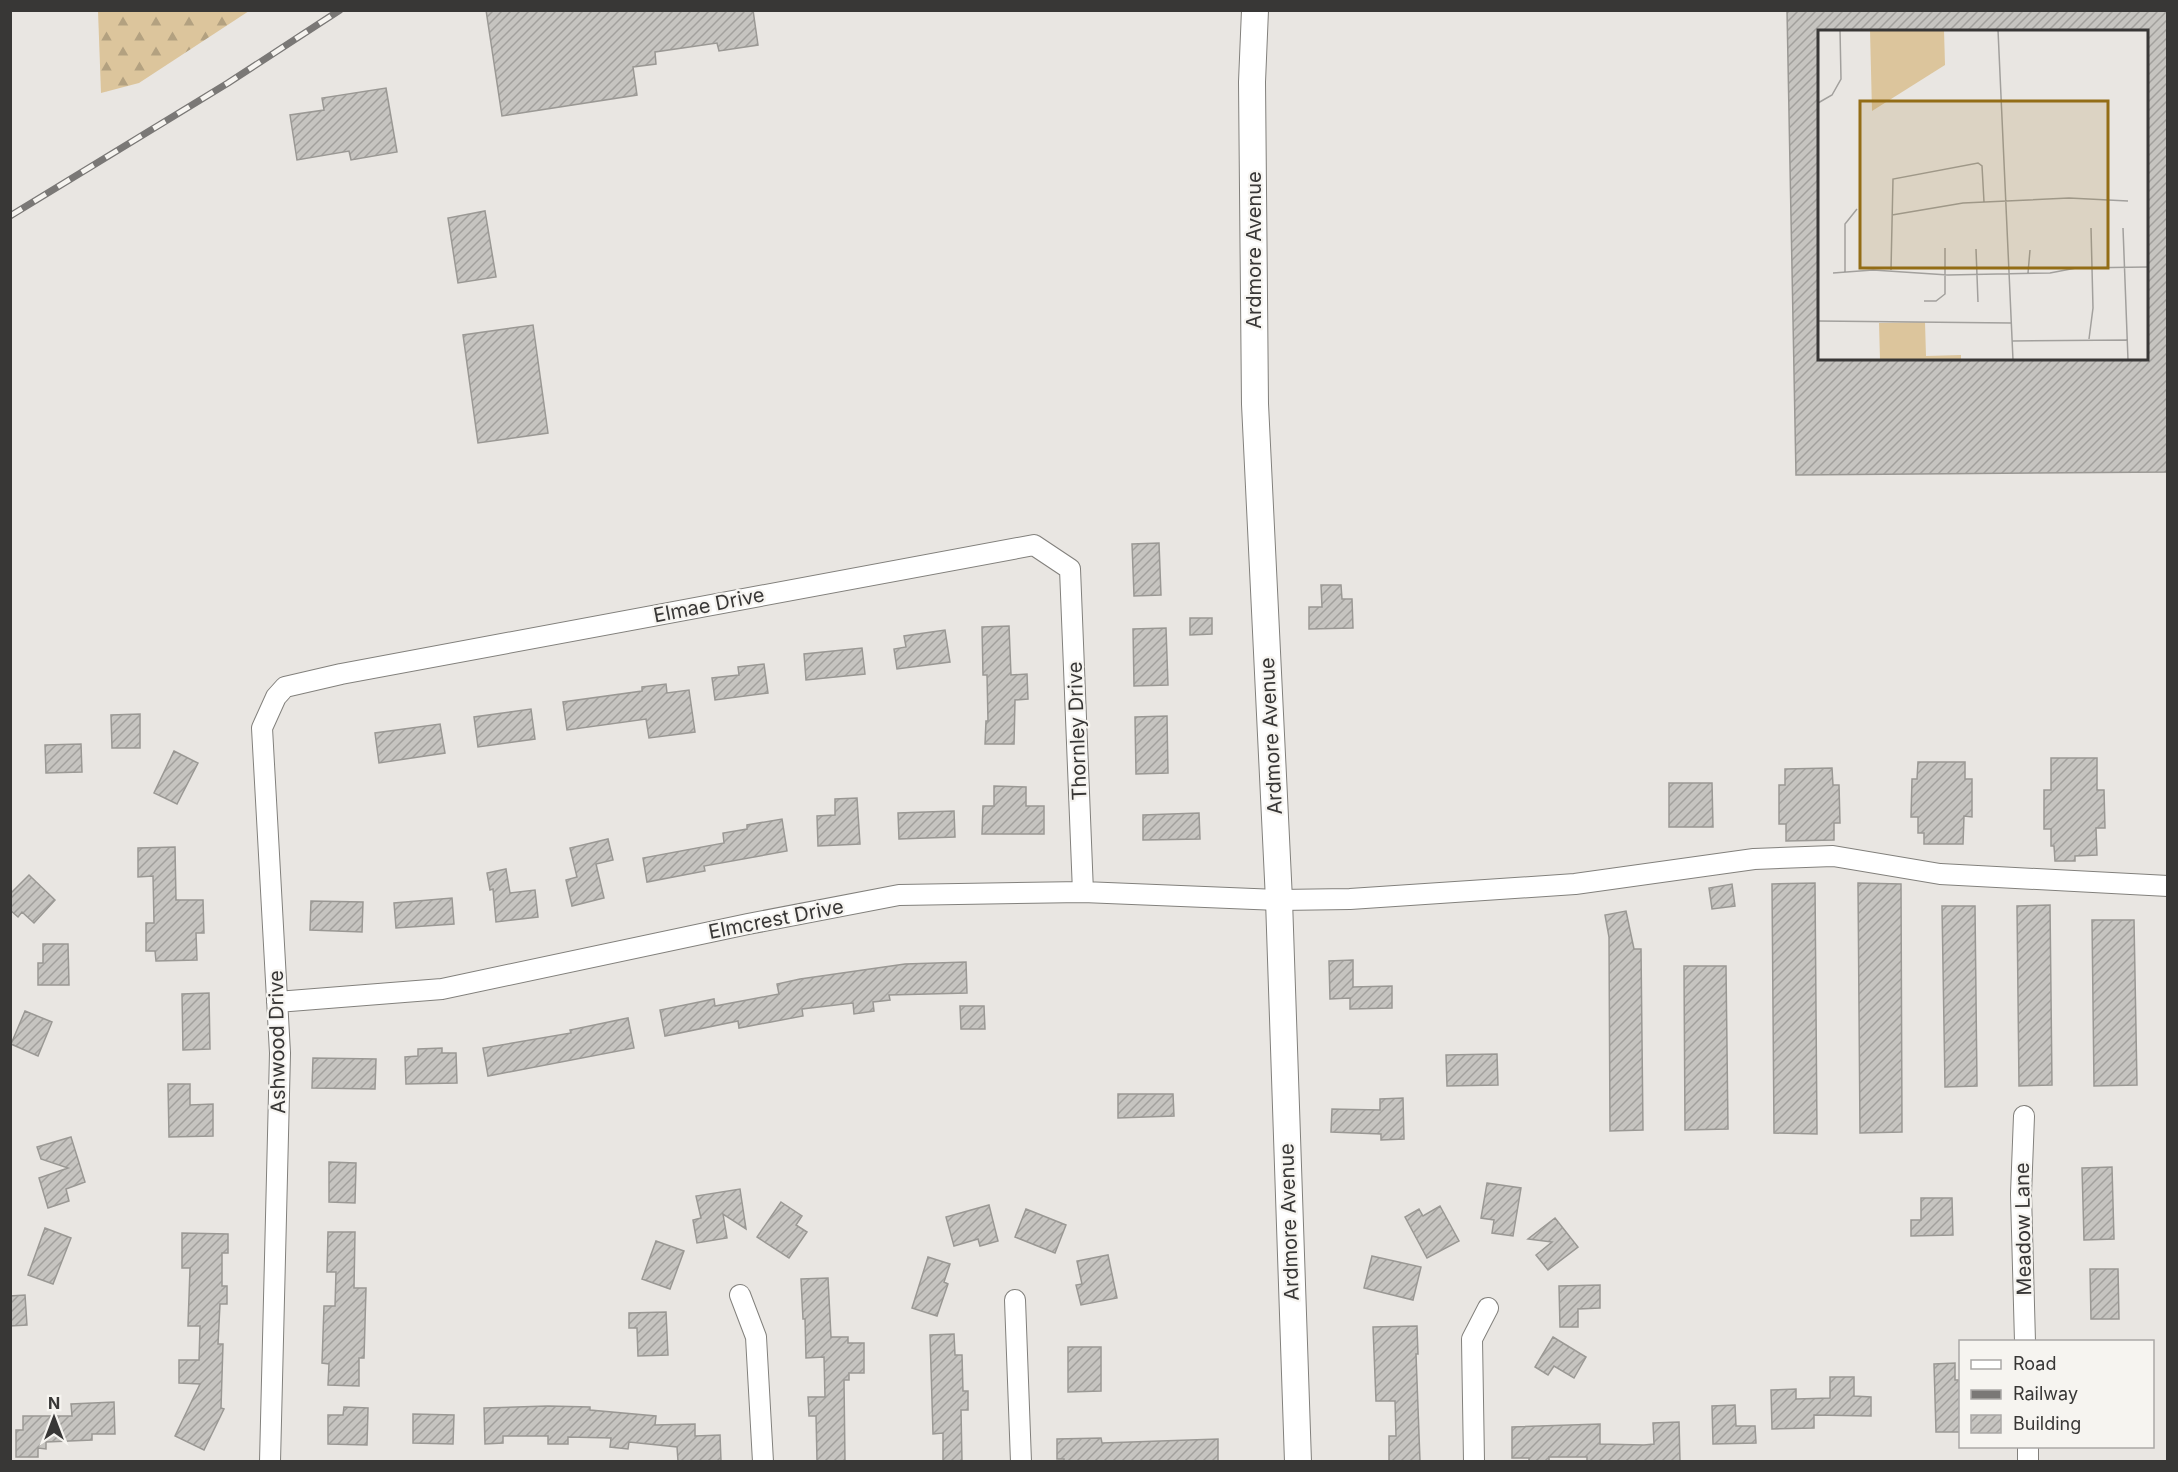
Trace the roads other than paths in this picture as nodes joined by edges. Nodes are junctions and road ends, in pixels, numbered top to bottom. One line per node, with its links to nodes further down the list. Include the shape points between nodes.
1 (1255, 10): 6 (main road, Ardmore Avenue, via 1255,404)
2 (1070, 569): 3 (street, Elmae Drive, via 1034,545); 5 (street, Thornley Drive)
3 (341, 674): 7 (street, Ashwood Drive, via 285,687 262,728)
4 (2168, 886): 6 (street, Elmcrest Drive, via 1940,874 1833,856 1755,859 1507,890)
5 (1083, 892): 6 (street, Elmcrest Drive); 7 (street, Elmcrest Drive, via 899,895 442,990)
6 (1279, 900): 16 (main road, Ardmore Avenue)
7 (277, 1002): 13 (street, Ashwood Drive, via 280,1053)
8 (2024, 1116): 12 (street, Meadow Lane)
9 (740, 1295): 14 (street, via 756,1337)
10 (1015, 1300): 15 (street)
11 (1488, 1308): 17 (street, via 1472,1339)
12 (2025, 1340)
13 (270, 1461)
14 (763, 1461)
15 (1021, 1461)
16 (1298, 1461)
17 (1474, 1461)

